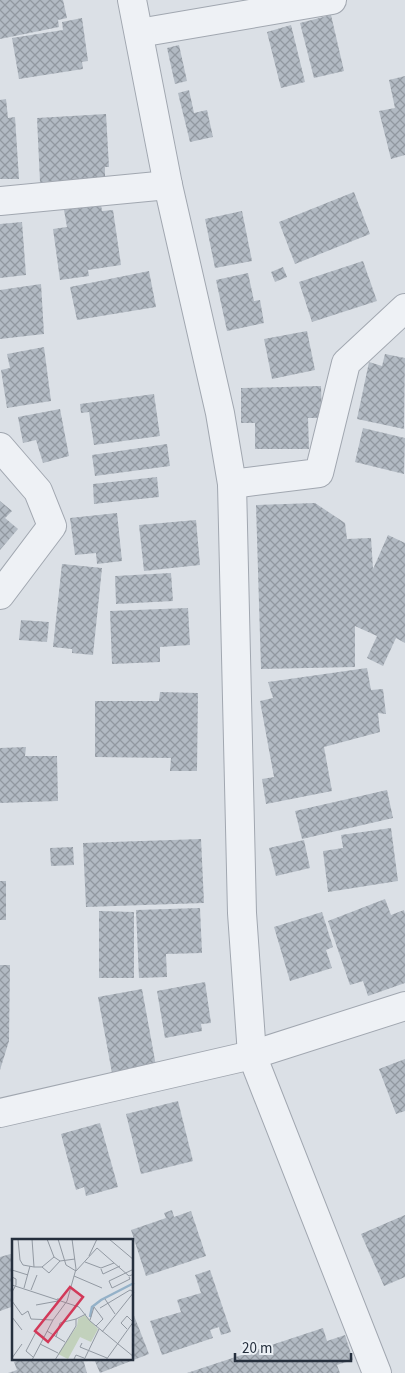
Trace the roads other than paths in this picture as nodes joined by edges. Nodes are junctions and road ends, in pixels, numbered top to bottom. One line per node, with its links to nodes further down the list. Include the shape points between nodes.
1 (132, 0): 3 (street)
2 (332, 0): 3 (street)
3 (139, 33): 4 (street)
4 (168, 185): 5 (street); 8 (street, via 220,413)
5 (0, 202)
6 (405, 308): 8 (street, via 346,363 319,474)
7 (0, 447): 9 (street, via 38,491 52,526)
8 (232, 484): 11 (street, via 242,913)
9 (0, 595)
10 (405, 1006): 11 (street)
11 (252, 1055): 12 (street); 13 (street)
12 (0, 1113)
13 (377, 1373)

